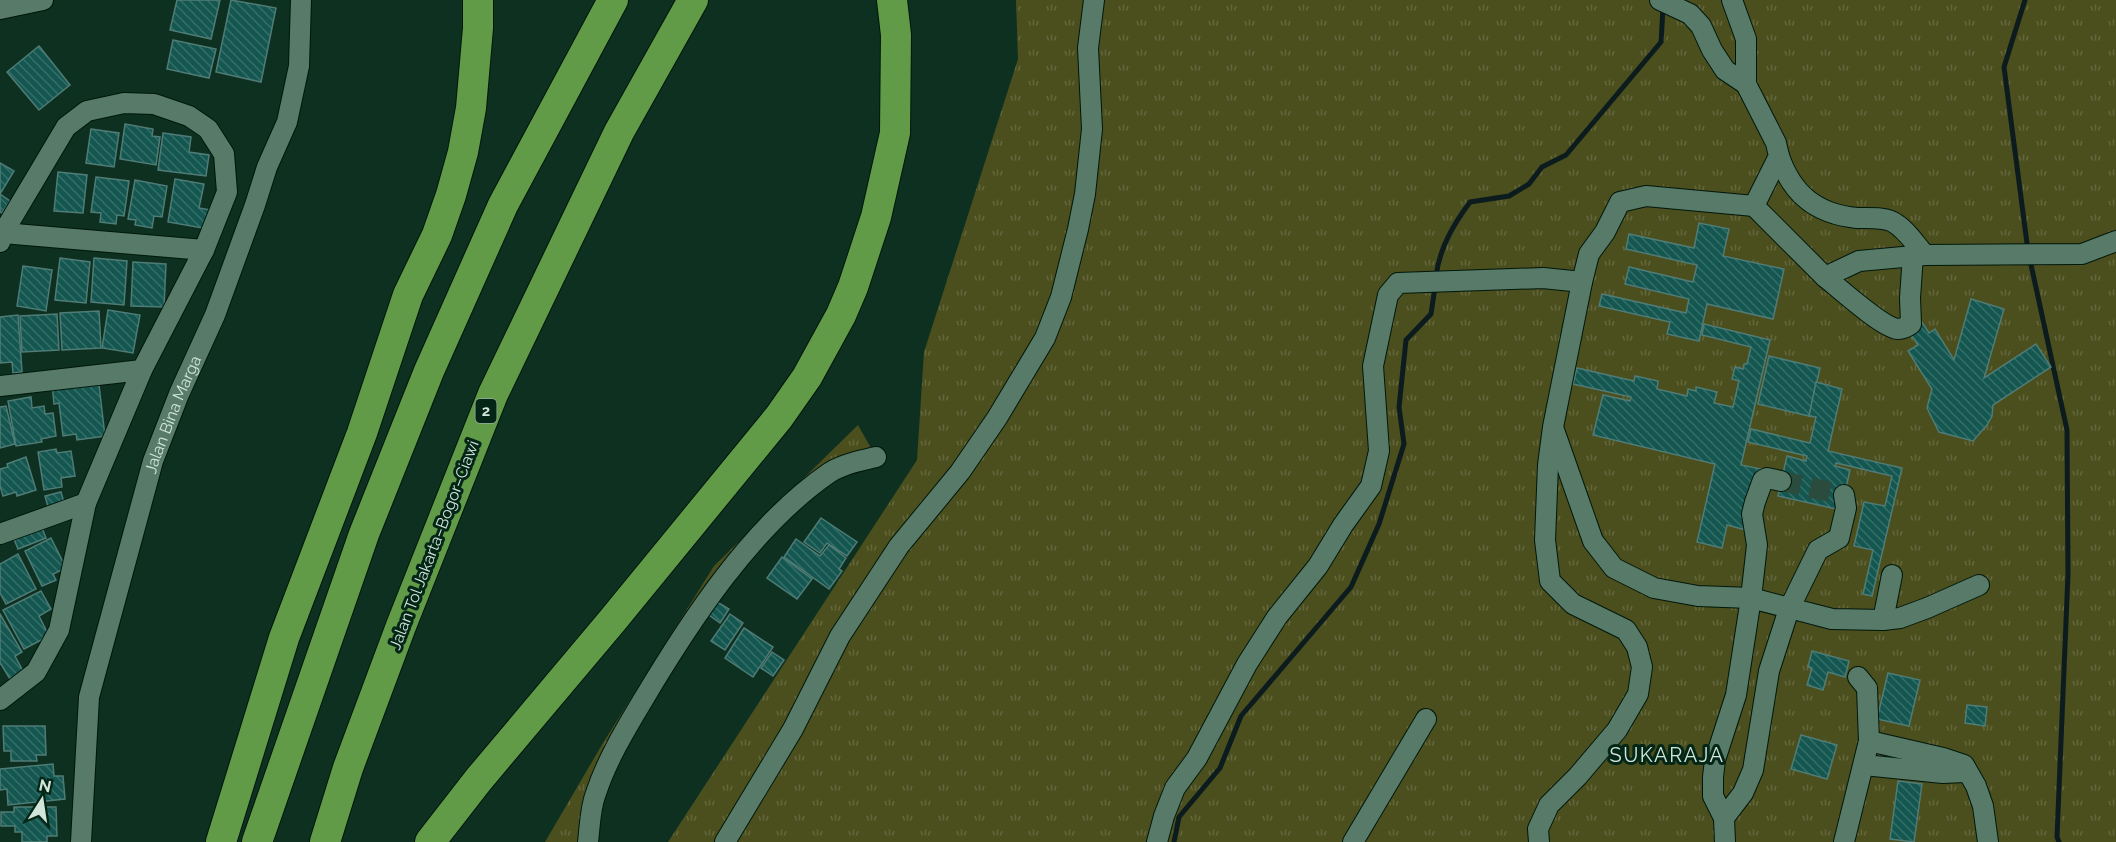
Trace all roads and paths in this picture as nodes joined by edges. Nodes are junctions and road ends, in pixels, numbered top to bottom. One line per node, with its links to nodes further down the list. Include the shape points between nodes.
1 (43, 0): 10 (street)
2 (301, 0): 40 (street, Jalan Bina Marga, via 299,66 287,122 267,167 215,315 153,461 89,697)
3 (478, 0): 41 (highway, via 471,108 451,195 408,295 362,433 284,638)
4 (613, 0): 42 (highway, via 503,205 429,371 364,534)
5 (693, 0): 43 (highway, Jalan Tol Jakarta–Bogor–Ciawi / 2, via 619,132 493,394 401,626)
6 (892, 0): 44 (highway, via 896,35 895,133 876,217 853,287 807,377 779,417)
7 (1094, 0): 46 (street, via 1088,48 1092,129 1085,194 1061,297 1045,338 997,418 899,546 840,636 793,729)
8 (1660, 0): 11 (street, via 1690,14 1725,70)
9 (1732, 0): 11 (street, via 1746,39)
10 (5, 5)
11 (1746, 84): 12 (street)
12 (1779, 156): 13 (street); 17 (street, via 1786,176 1805,199 1851,217 1891,220 1904,230)
13 (1754, 206): 18 (street); 19 (street, via 1646,196 1620,202 1589,254)
14 (1, 238): 16 (street); 16 (street, via 66,127 87,111 124,103 154,104 189,116 208,129 224,154 227,192)
15 (2116, 241): 17 (street, via 2082,254)
16 (204, 250): 20 (street)
17 (1919, 255): 18 (street, via 1858,261); 18 (street, via 1910,297 1911,324 1904,328 1896,329 1875,316)
18 (1825, 277)
19 (1582, 282): 22 (street); 47 (street, via 1543,278 1398,283 1388,295 1373,366 1379,451 1371,486 1247,664 1197,758 1175,788)
20 (142, 370): 21 (street); 26 (street)
21 (0, 386)
22 (1553, 428): 30 (street, via 1593,540 1614,568 1654,588 1698,596); 49 (street, via 1545,540 1550,581 1573,604 1626,630 1637,647 1642,667 1638,694 1617,730 1549,805 1538,829)
23 (876, 457): 45 (street, via 830,472 798,497 763,531 721,583 675,646 617,743 595,795)
24 (1781, 481): 30 (street, via 1763,480 1755,502 1752,514 1757,552)
25 (1844, 495): 31 (street, via 1846,508 1839,538 1818,549)
26 (86, 503): 27 (street); 34 (street, via 59,630 36,672)
27 (0, 534)
28 (1892, 575): 32 (street)
29 (1979, 585): 32 (street, via 1900,618)
30 (1751, 598): 31 (street); 39 (street, via 1738,686 1715,760 1713,796)
31 (1789, 609): 32 (street, via 1832,620); 39 (street, via 1769,671 1753,770)
32 (1883, 620)
33 (1858, 677): 36 (street, via 1867,688)
34 (0, 700)
35 (1426, 719): 48 (street)
36 (1869, 741): 37 (street); 38 (street, via 1943,758)
37 (1864, 765): 38 (street, via 1943,773); 51 (street)
38 (1966, 769): 52 (street, via 1983,806)
39 (1725, 818): 50 (street)
40 (81, 842)
41 (221, 842)
42 (257, 842)
43 (325, 842)
44 (430, 842)
45 (588, 842)
46 (725, 842)
47 (1158, 842)
48 (1353, 842)
49 (1539, 842)
50 (1725, 842)
51 (1844, 842)
52 (1988, 842)

